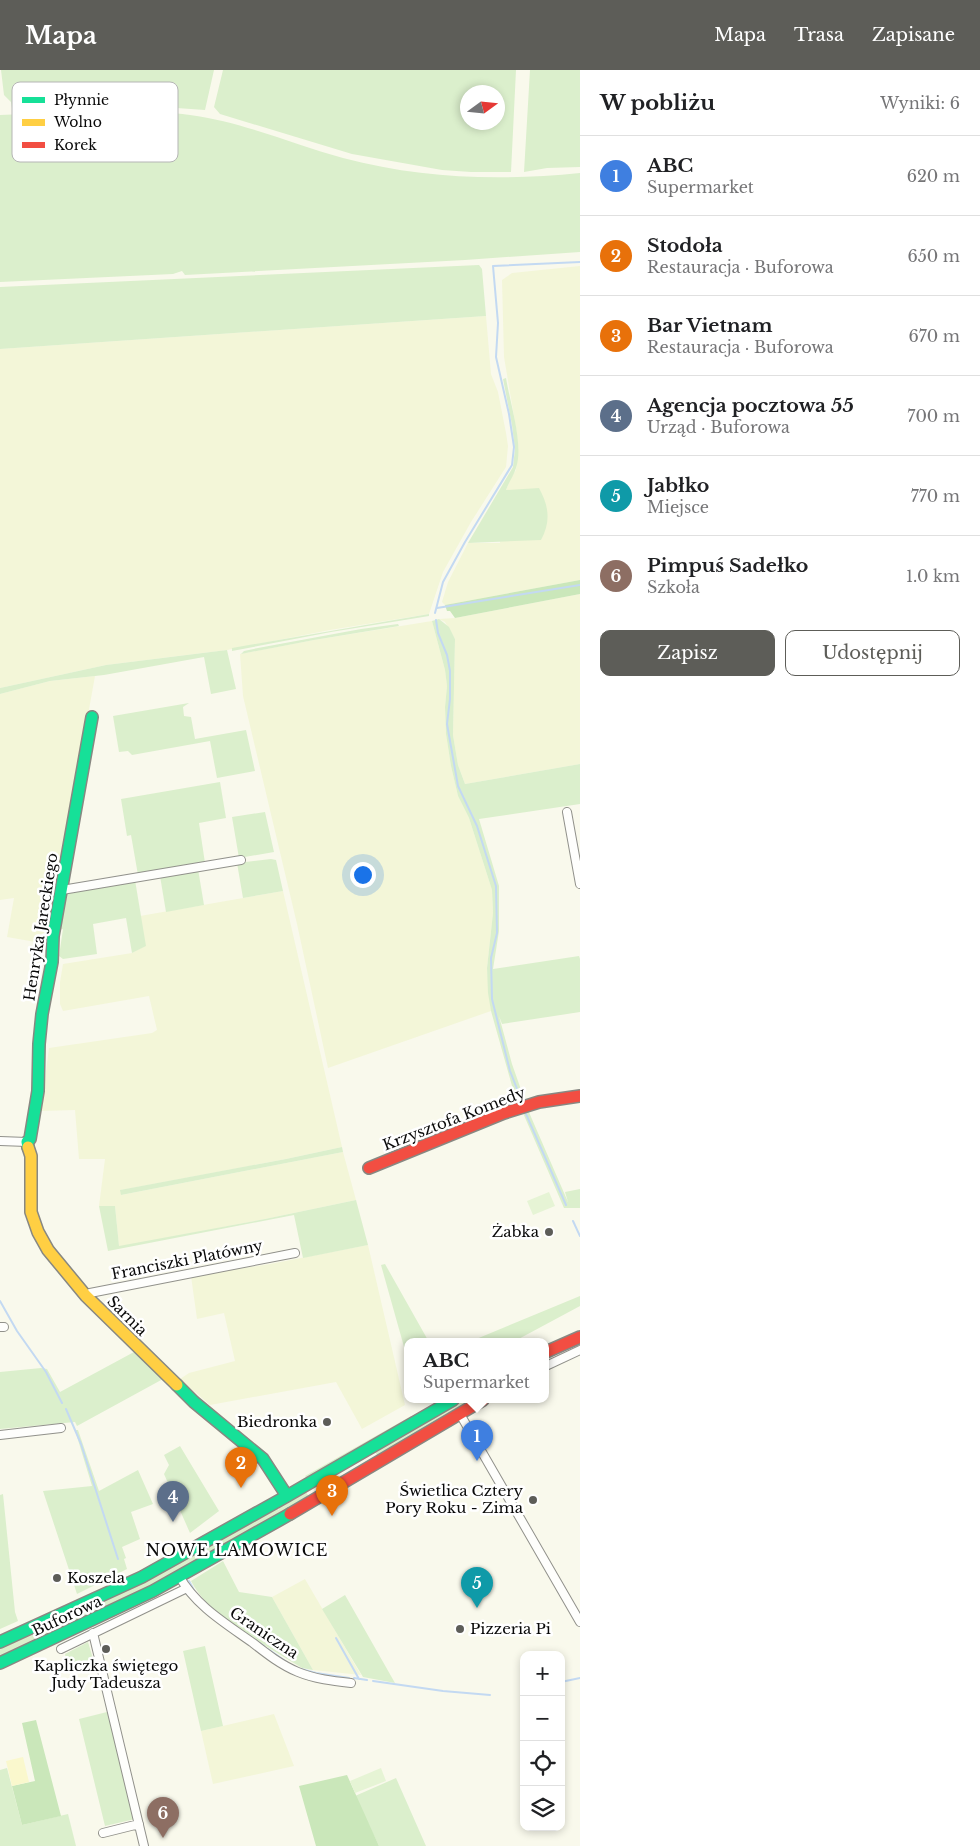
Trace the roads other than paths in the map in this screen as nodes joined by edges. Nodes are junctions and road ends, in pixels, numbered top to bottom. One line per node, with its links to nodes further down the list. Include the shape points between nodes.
1 (92, 717): 5 (street, Henryka Jareckiego)
2 (567, 812): 4 (street)
3 (241, 860): 5 (street)
4 (580, 884)
5 (62, 890): 8 (street, Henryka Jareckiego, via 42,1014 38,1091)
6 (580, 1096): 9 (street, Krzysztofa Komedy, via 539,1102 504,1113)
7 (0, 1141): 8 (street)
8 (27, 1142): 11 (street, Sarnia, via 31,1156 30,1205 33,1219 48,1250)
9 (369, 1168)
10 (295, 1253): 11 (street, Franciszki Platówny)
11 (86, 1296): 21 (street, Sarnia, via 194,1402 263,1459)
12 (580, 1337): 14 (street)
13 (580, 1350): 15 (street)
14 (549, 1351)
15 (549, 1365)
16 (448, 1403): 21 (street, Buforowa)
17 (478, 1403): 18 (street, Buforowa)
18 (460, 1414): 22 (street, Buforowa); 24 (street)
19 (61, 1428): 20 (street)
20 (0, 1435)
21 (287, 1496): 26 (street, Buforowa, via 126,1585)
22 (179, 1576): 23 (street, Graniczna); 28 (street, Buforowa)
23 (185, 1589): 25 (street); 29 (street, Graniczna, via 216,1617 278,1662 310,1677)
24 (580, 1622)
25 (93, 1633): 27 (street); 30 (street)
26 (0, 1642)
27 (61, 1649)
28 (0, 1663)
29 (351, 1683)
30 (139, 1824): 31 (street); 32 (street)
31 (103, 1833)
32 (144, 1846)

